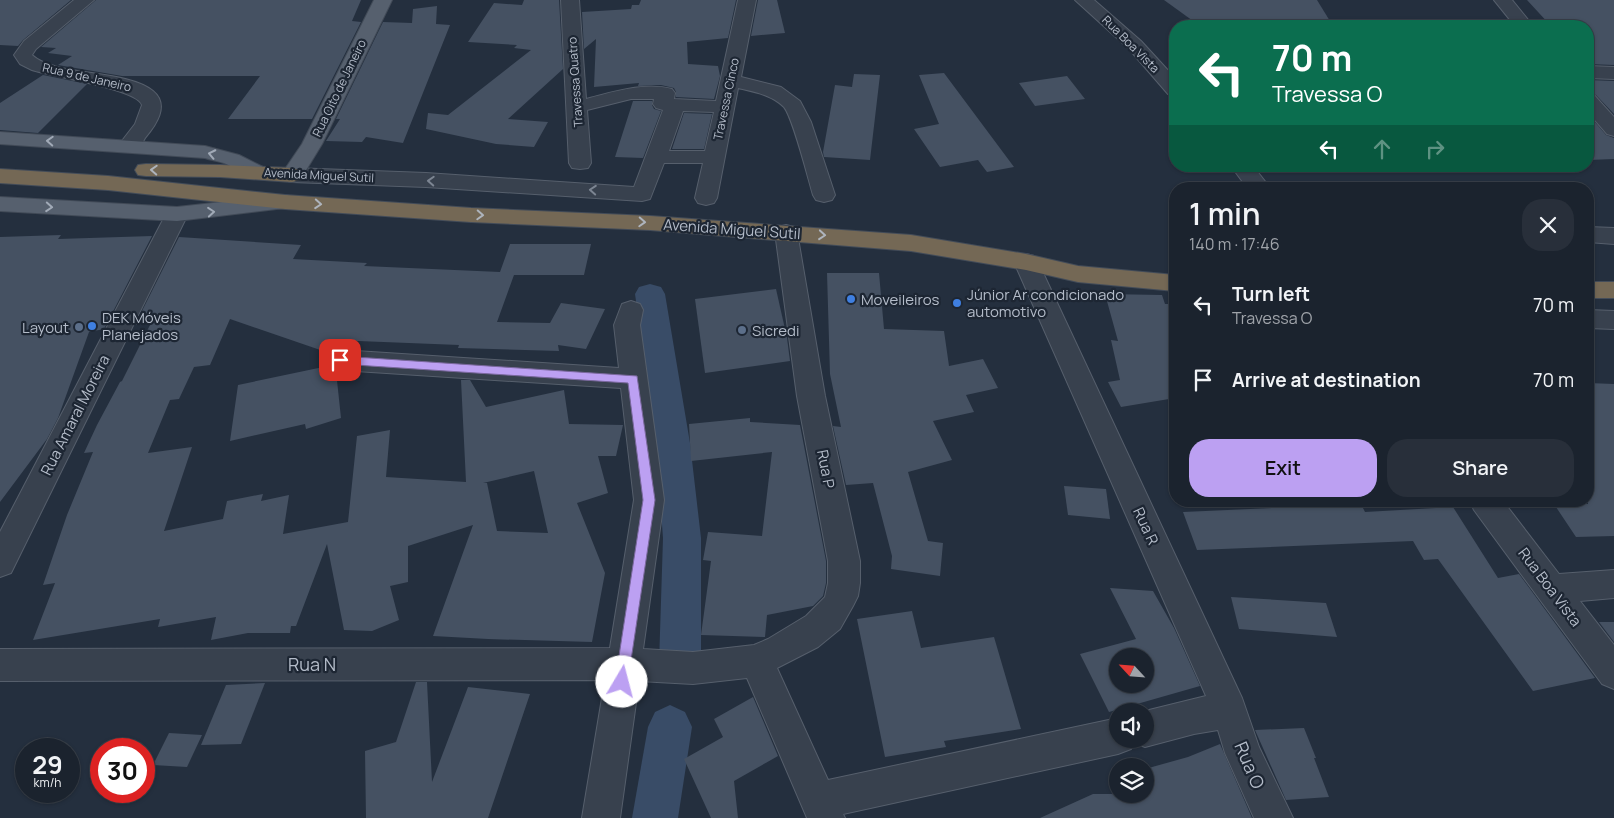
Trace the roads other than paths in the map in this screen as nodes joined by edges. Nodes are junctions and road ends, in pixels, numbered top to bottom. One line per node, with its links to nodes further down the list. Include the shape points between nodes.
1 (85, 0): 18 (street, Rua 9 de Janeiro, via 30,44 23,55 31,63 56,72 125,85 147,95 151,111)
2 (382, 0): 25 (main road, Rua Oito de Janeiro, via 312,144)
3 (570, 0): 13 (street, Travessa Quatro)
4 (747, 0): 11 (street, Travessa Cinco)
5 (1084, 0): 8 (street, Rua Boa Vista)
6 (1503, 0): 7 (street)
7 (1519, 20)
8 (1167, 72)
9 (1594, 72): 10 (street)
10 (1614, 73)
11 (730, 80): 14 (street, Travessa Cinco); 28 (street, via 774,91 793,104)
12 (675, 105): 13 (street, via 664,104 665,93 631,92); 14 (street); 19 (street)
13 (577, 107): 22 (street, Travessa Quatro)
14 (724, 107): 20 (street, Travessa Cinco)
15 (1594, 107): 16 (street)
16 (1614, 130)
17 (0, 138): 18 (main road, Avenida Miguel Sutil, one-way to 17)
18 (128, 146): 24 (main road, Avenida Miguel Sutil, one-way to 18, via 219,155)
19 (656, 156): 20 (street); 25 (street, Avenida Miguel Sutil, one-way to 25, via 642,194)
20 (714, 157): 29 (street, Travessa Cinco)
21 (0, 164): 24 (highway, one-way to 21)
22 (580, 164)
23 (1246, 172): 27 (street)
24 (257, 173): 25 (highway, Avenida Miguel Sutil)
25 (292, 175)
26 (0, 176): 30 (highway, Avenida Miguel Sutil, via 108,183)
27 (1254, 182)
28 (824, 195)
29 (706, 198)
30 (285, 202): 32 (main road, Avenida Miguel Sutil, one-way to 30); 33 (highway, Avenida Miguel Sutil, one-way to 33)
31 (0, 204): 32 (main road, Avenida Miguel Sutil, one-way to 32)
32 (176, 214): 46 (street, Rua Amaral Moreira)
33 (786, 232): 36 (highway, Avenida Miguel Sutil, one-way to 36, via 910,243); 49 (street, Rua P, via 811,396 844,561 844,586 831,615 795,643)
34 (1594, 235): 35 (street)
35 (1614, 236)
36 (1026, 262): 37 (highway, Avenida Miguel Sutil, via 1088,275); 53 (street, Rua R)
37 (1169, 282)
38 (1594, 290): 39 (highway)
39 (1614, 290)
40 (631, 310): 44 (street, via 627,325)
41 (1594, 319): 42 (street)
42 (1614, 320)
43 (340, 360): 44 (street)
44 (633, 379): 50 (street, via 649,500)
45 (1490, 507): 48 (street, Rua Boa Vista)
46 (0, 563)
47 (1614, 584): 48 (street)
48 (1552, 589): 52 (street, Rua Boa Vista)
49 (756, 661): 50 (street, Rua P, via 693,668); 56 (street)
50 (624, 664): 51 (street, Rua N); 57 (street)
51 (0, 665)
52 (1614, 672)
53 (1230, 710): 54 (street); 58 (street, Rua O, via 1243,753)
54 (1154, 727)
55 (1109, 738): 56 (street)
56 (822, 809)
57 (601, 818)
58 (1274, 818)

